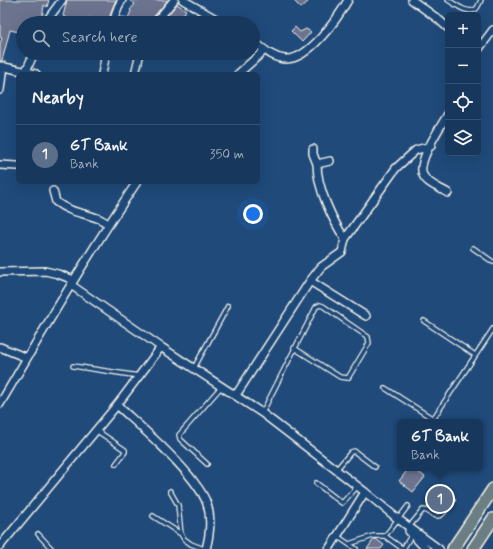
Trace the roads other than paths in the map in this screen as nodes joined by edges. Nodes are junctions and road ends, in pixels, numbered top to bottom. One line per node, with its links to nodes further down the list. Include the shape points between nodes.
1 (62, 0): 9 (street)
2 (122, 0): 10 (street)
3 (174, 0): 11 (street)
4 (183, 0): 12 (street)
5 (348, 0): 17 (street, via 320,39 308,50 286,59)
6 (412, 0): 13 (street)
7 (448, 0): 8 (lane, via 471,11 476,9)
8 (481, 0)
9 (50, 16)
10 (116, 16)
11 (161, 16)
12 (211, 16)
13 (445, 25)
14 (493, 30): 16 (street)
15 (260, 46): 17 (street)
16 (480, 48)
17 (265, 50): 18 (street)
18 (260, 54)
19 (33, 60): 25 (street)
20 (105, 60): 26 (street)
21 (138, 60): 27 (street)
22 (254, 60): 28 (street)
23 (2, 66): 24 (street); 29 (street)
24 (28, 72)
25 (32, 72)
26 (102, 72)
27 (135, 72)
28 (240, 72)
29 (0, 90)
30 (445, 120): 31 (street)
31 (431, 146): 39 (street, via 421,168 423,175 427,182); 41 (street, via 416,150 396,168)
32 (314, 149): 34 (street)
33 (330, 161): 34 (street)
34 (317, 164): 41 (street, via 321,190)
35 (0, 165): 36 (street)
36 (16, 166)
37 (136, 184): 40 (street)
38 (53, 191): 40 (street, via 56,202 69,211 97,218)
39 (448, 193)
40 (108, 224): 46 (street)
41 (345, 239): 45 (street, via 342,252 321,267)
42 (473, 248): 43 (lane)
43 (493, 262)
44 (0, 272): 46 (street, via 45,272 58,274)
45 (310, 281): 48 (street); 61 (street)
46 (72, 283): 52 (street); 55 (street)
47 (228, 306): 57 (lane)
48 (366, 316)
49 (424, 321): 54 (lane)
50 (493, 329): 54 (lane)
51 (0, 347): 55 (street)
52 (161, 347): 57 (street); 58 (street)
53 (294, 348): 53 (lane, via 316,307 320,305 370,340 348,378 340,377); 64 (lane)
54 (475, 355): 65 (lane)
55 (27, 358): 62 (street)
56 (73, 366): 58 (lane)
57 (194, 368): 59 (street)
58 (139, 376): 63 (street)
59 (222, 386): 61 (street); 68 (lane, via 179,435 180,439)
60 (385, 388): 65 (lane)
61 (236, 395): 64 (street)
62 (0, 404)
63 (117, 405): 66 (street); 90 (street, via 180,465 203,493 210,521)
64 (262, 413): 70 (street)
65 (433, 419)
66 (96, 430): 67 (lane, via 125,450); 88 (street)
67 (116, 464)
68 (207, 464)
69 (375, 467): 70 (lane, via 354,451)
70 (336, 470): 72 (street)
71 (316, 483): 72 (lane, via 342,503)
72 (358, 486): 75 (street)
73 (493, 489): 96 (main road)
74 (170, 491): 83 (lane, via 178,505)
75 (365, 492): 79 (street); 85 (street)
76 (453, 500): 81 (lane, via 443,515 439,517 423,510)
77 (408, 506): 79 (lane)
78 (153, 516): 83 (lane)
79 (398, 519): 81 (street); 84 (street); 86 (lane)
80 (493, 520): 97 (main road)
81 (409, 527): 95 (street)
82 (38, 534): 89 (lane)
83 (181, 534): 90 (lane, via 191,544)
84 (412, 534): 93 (lane); 94 (street)
85 (337, 536): 87 (lane); 91 (street)
86 (385, 536): 87 (lane, via 373,536); 93 (lane)
87 (349, 544): 92 (lane)
88 (0, 546)
89 (52, 549)
90 (205, 549)
91 (329, 549)
92 (356, 549)
93 (403, 549)
94 (426, 549)
95 (439, 549)
96 (453, 549)
97 (473, 549)

